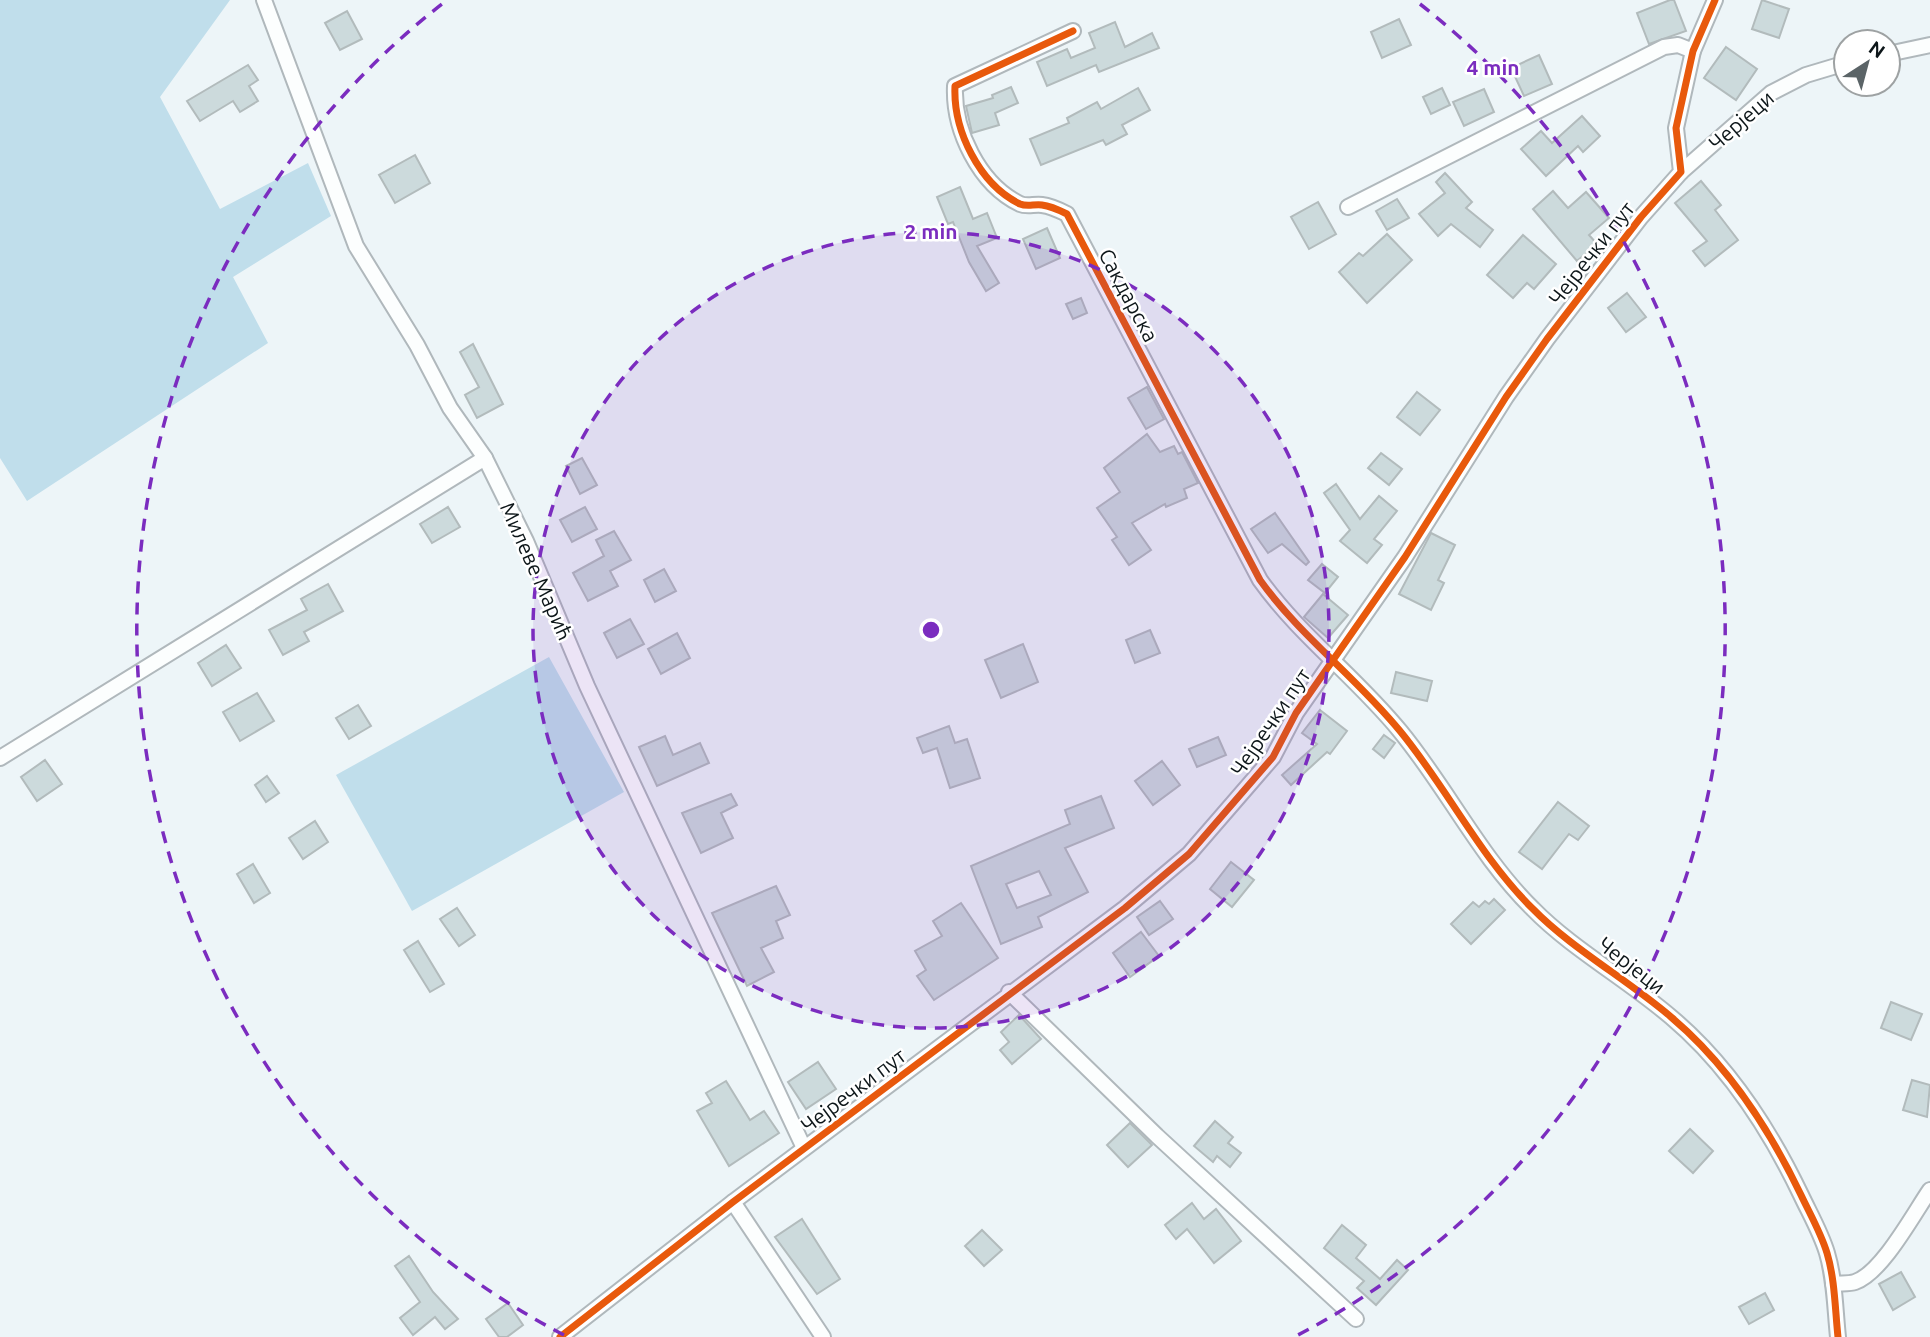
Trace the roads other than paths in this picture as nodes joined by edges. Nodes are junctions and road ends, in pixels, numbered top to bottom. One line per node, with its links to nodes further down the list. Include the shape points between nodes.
1 (264, 0): 10 (street, Милеве Мaрић, via 356,246 450,408)
2 (1715, 0): 5 (street)
3 (1073, 31): 11 (street, Сакдарска, via 955,86 961,132 984,173 1014,200 1067,214 1260,580 1286,616)
4 (1930, 46): 6 (street)
5 (1693, 51): 8 (street, via 1676,128); 9 (street, via 1678,45 1664,47)
6 (1902, 51)
7 (1832, 67): 8 (street, Черјеци, via 1771,93)
8 (1681, 172): 11 (street, Чејречки пут, via 1547,339)
9 (1348, 207)
10 (485, 457): 12 (street); 14 (street, Милеве Мaрић)
11 (1334, 659): 13 (street, Чејречки пут, via 1296,713 1273,757 1189,855); 17 (street, Черјеци, via 1401,731 1533,910 1672,1018 1730,1079 1784,1160 1826,1252)
12 (0, 758)
13 (1009, 992): 14 (street, Чејречки пут); 18 (street)
14 (804, 1148): 16 (street, Чејречки пут)
15 (1930, 1190): 17 (street, via 1886,1255 1868,1273 1855,1282)
16 (733, 1202): 19 (street, Чејречки пут); 20 (street)
17 (1833, 1284): 21 (street, Черјеци)
18 (1356, 1319)
19 (560, 1337)
20 (823, 1337)
21 (1838, 1337)

